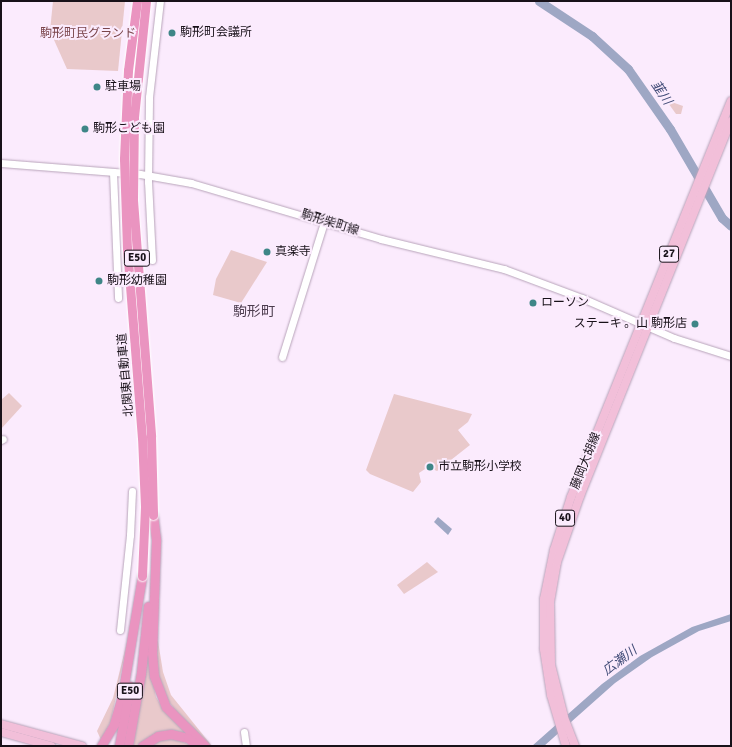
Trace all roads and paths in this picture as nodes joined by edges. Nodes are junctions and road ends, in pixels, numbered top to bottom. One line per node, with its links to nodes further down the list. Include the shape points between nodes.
1 (137, 1): 17 (highway, 北関東自動車道 / E50, bridge, via 128,70 124,159 127,248 142,437)
2 (146, 1): 17 (highway, 北関東自動車道 / E50, bridge, via 134,117 133,193 156,541)
3 (160, 1): 8 (street, via 150,77)
4 (731, 101): 12 (main road, 27)
5 (731, 121): 12 (main road, 27)
6 (1, 163): 7 (street, 駒形柴町線)
7 (113, 172): 8 (street, 駒形柴町線); 11 (street)
8 (148, 176): 9 (street, 駒形柴町線, via 191,183); 10 (street)
9 (324, 222): 12 (street, 駒形柴町線, via 504,270); 14 (street)
10 (152, 260)
11 (118, 298)
12 (645, 325): 13 (street, 駒形柴町線); 19 (main road, 藤岡大胡線 / 40, via 557,562 550,602 550,644 551,665)
13 (731, 356)
14 (282, 357)
15 (132, 491): 16 (street)
16 (120, 630)
17 (142, 636): 22 (highway, via 119,708); 26 (highway, 北関東自動車道 / E50); 27 (highway, 北関東自動車道 / E50); 30 (highway, via 158,693 172,714)
18 (1, 724): 23 (main road)
19 (565, 731): 32 (main road, 40); 33 (main road, 40)
20 (1, 732): 24 (main road)
21 (244, 732): 31 (street)
22 (102, 744)
23 (71, 745): 25 (main road)
24 (51, 746)
25 (82, 746)
26 (119, 746)
27 (128, 746)
28 (142, 746): 29 (highway, via 158,736 171,734 188,738)
29 (198, 746)
30 (205, 746)
31 (246, 746)
32 (566, 746)
33 (575, 746)

